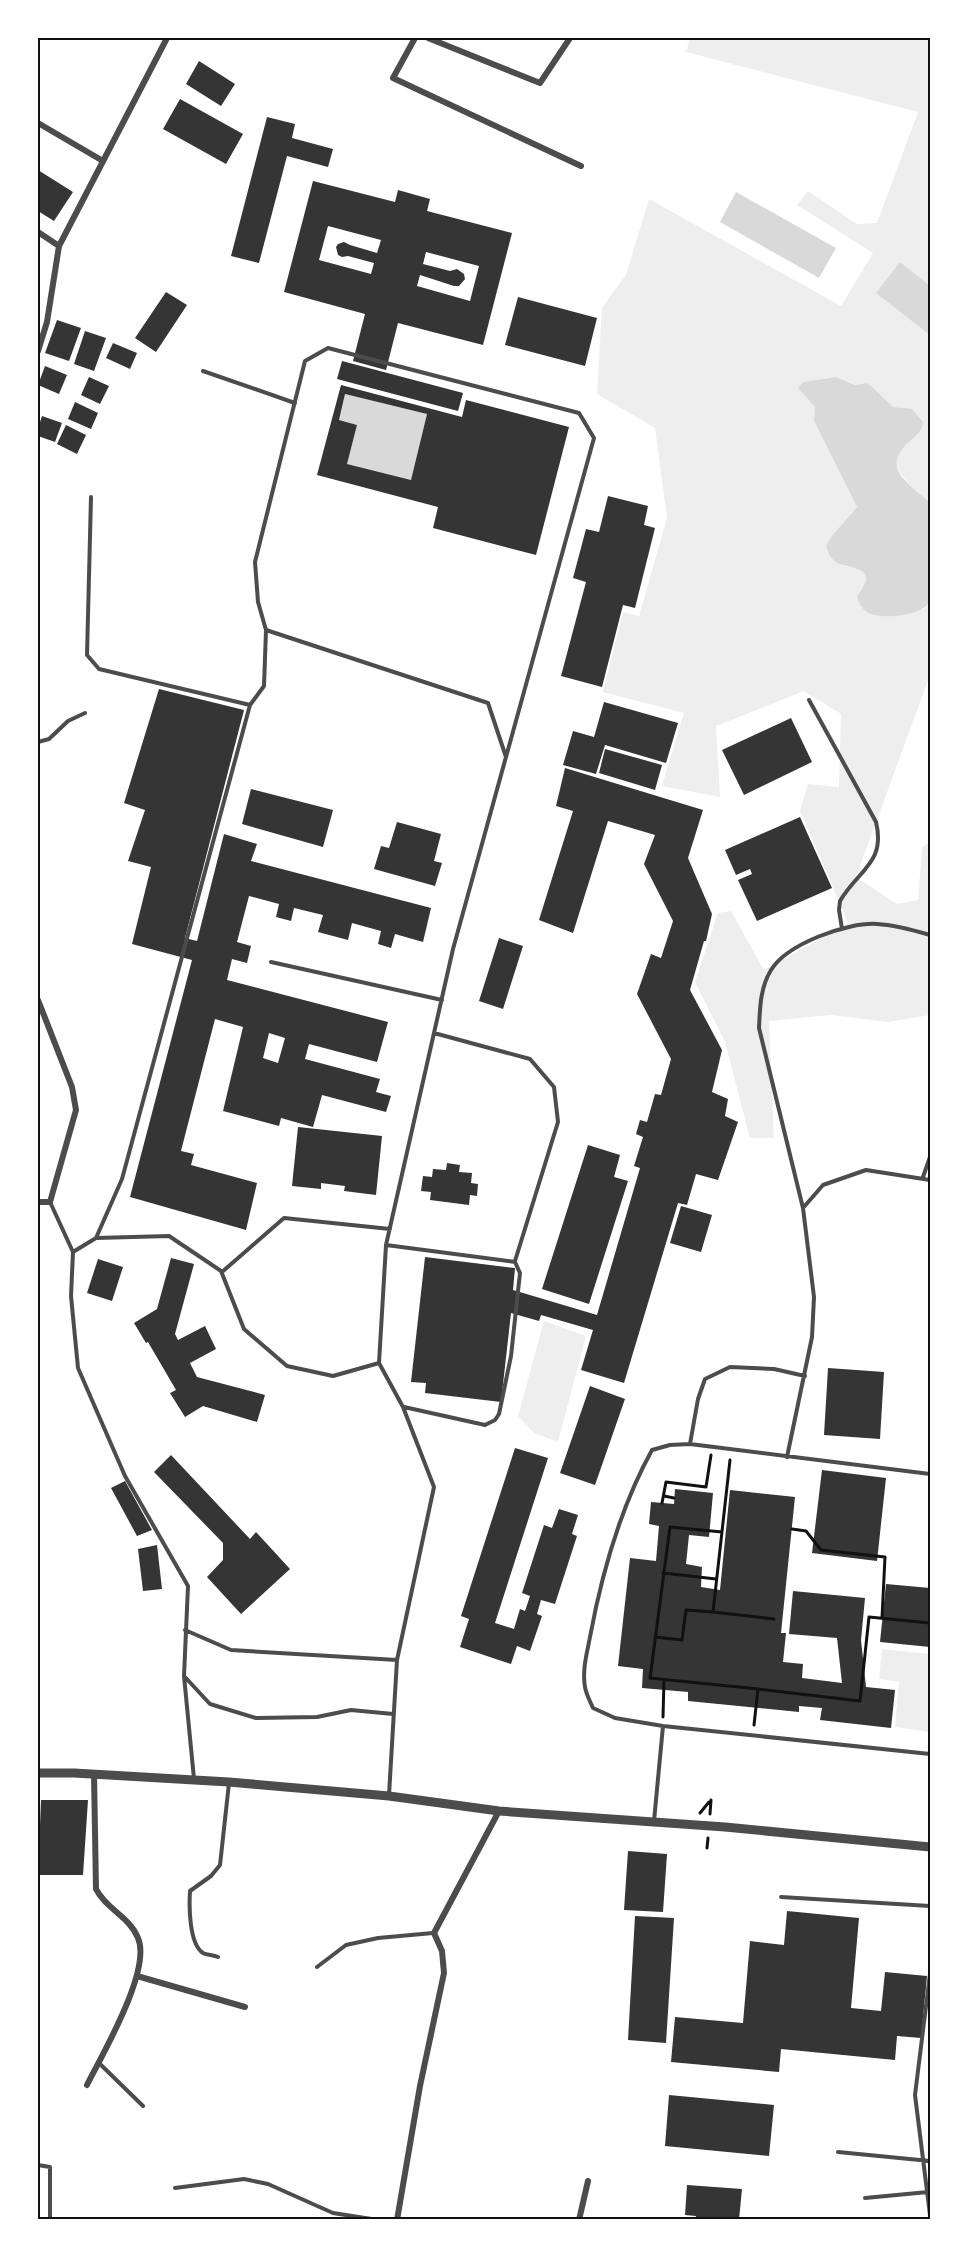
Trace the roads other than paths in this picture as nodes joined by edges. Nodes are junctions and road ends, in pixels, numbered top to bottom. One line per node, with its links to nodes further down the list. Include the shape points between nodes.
1 (167, 38): 6 (street)
2 (415, 38): 7 (street, via 393,78)
3 (428, 38): 4 (street, via 540,83)
4 (570, 38)
5 (38, 123): 6 (street)
6 (103, 161): 9 (street)
7 (581, 165)
8 (38, 232): 9 (street)
9 (59, 246): 10 (street, via 47,322)
10 (38, 351)
11 (203, 371): 12 (lane)
12 (295, 403): 14 (lane, via 255,562 258,602); 19 (lane, via 305,361 328,348 579,413 594,438)
13 (91, 497): 16 (lane, via 87,655 99,669)
14 (266, 630): 16 (lane, via 264,686); 19 (lane, via 488,703)
15 (809, 700): 20 (lane, via 876,822 878,833 878,851 840,901)
16 (250, 705): 33 (lane, via 122,1179)
17 (85, 713): 18 (lane, via 68,721 49,739)
18 (38, 742)
19 (506, 758): 24 (lane)
20 (842, 930): 21 (lane, via 875,923); 31 (lane, via 823,934 789,951 771,970 760,998 759,1028)
21 (930, 935)
22 (270, 962): 24 (lane)
23 (38, 1000): 30 (street, via 72,1087 76,1110)
24 (442, 1000): 25 (lane)
25 (434, 1033): 32 (lane); 36 (lane, via 530,1059 554,1087 558,1122)
26 (930, 1157): 27 (lane)
27 (923, 1177): 28 (lane); 31 (lane, via 866,1170 823,1185)
28 (930, 1180)
29 (38, 1202): 30 (street)
30 (50, 1202): 35 (lane)
31 (803, 1208): 39 (lane, via 814,1297)
32 (390, 1229): 34 (lane); 37 (lane, via 284,1218)
33 (96, 1238): 35 (lane); 37 (lane, via 169,1236)
34 (387, 1245): 36 (lane); 38 (lane)
35 (73, 1252): 44 (lane, via 71,1296 78,1368 125,1476 188,1586)
36 (515, 1262): 40 (lane, via 520,1273 510,1356 495,1420 485,1425)
37 (222, 1272): 38 (lane, via 244,1329 287,1366 333,1376)
38 (379, 1363): 40 (lane)
39 (805, 1376): 41 (lane, via 774,1369 730,1367 705,1379); 42 (lane)
40 (403, 1407): 45 (lane, via 434,1487)
41 (690, 1444): 42 (lane); 48 (lane, via 652,1450 637,1478 599,1593 584,1668 585,1687 593,1708 615,1718)
42 (787, 1457): 43 (lane)
43 (930, 1474)
44 (184, 1630): 45 (lane, via 231,1650); 46 (lane)
45 (397, 1660): 47 (lane)
46 (183, 1676): 47 (lane, via 210,1704 256,1718 317,1717 351,1710); 52 (lane)
47 (393, 1714): 54 (lane)
48 (663, 1726): 49 (lane); 56 (lane)
49 (930, 1754)
50 (38, 1773): 51 (street)
51 (94, 1774): 52 (street); 64 (street, via 96,1889 139,1939)
52 (194, 1780): 53 (street)
53 (229, 1782): 54 (street); 61 (lane, via 220,1865 190,1891 189,1903 194,1943 203,1953)
54 (389, 1796): 55 (street)
55 (499, 1810): 56 (street); 60 (street)
56 (654, 1821): 57 (street)
57 (930, 1847)
58 (781, 1897): 59 (lane)
59 (930, 1906)
60 (434, 1933): 62 (lane, via 346,1945); 80 (street, via 442,1951 444,1973)
61 (218, 1957)
62 (316, 1967)
63 (930, 1974): 70 (lane, via 915,2095)
64 (137, 1976): 65 (street); 66 (street)
65 (245, 2007)
66 (98, 2062): 67 (street); 68 (lane)
67 (87, 2085)
68 (143, 2106)
69 (838, 2152): 70 (lane)
70 (923, 2160): 71 (lane); 75 (lane)
71 (930, 2161)
72 (38, 2165): 78 (lane, via 50,2167)
73 (588, 2181): 81 (street)
74 (175, 2188): 79 (lane, via 244,2179 268,2184 333,2213)
75 (928, 2192): 76 (lane); 77 (lane)
76 (865, 2198)
77 (930, 2215)
78 (50, 2220)
79 (378, 2220)
80 (397, 2220)
81 (579, 2220)

